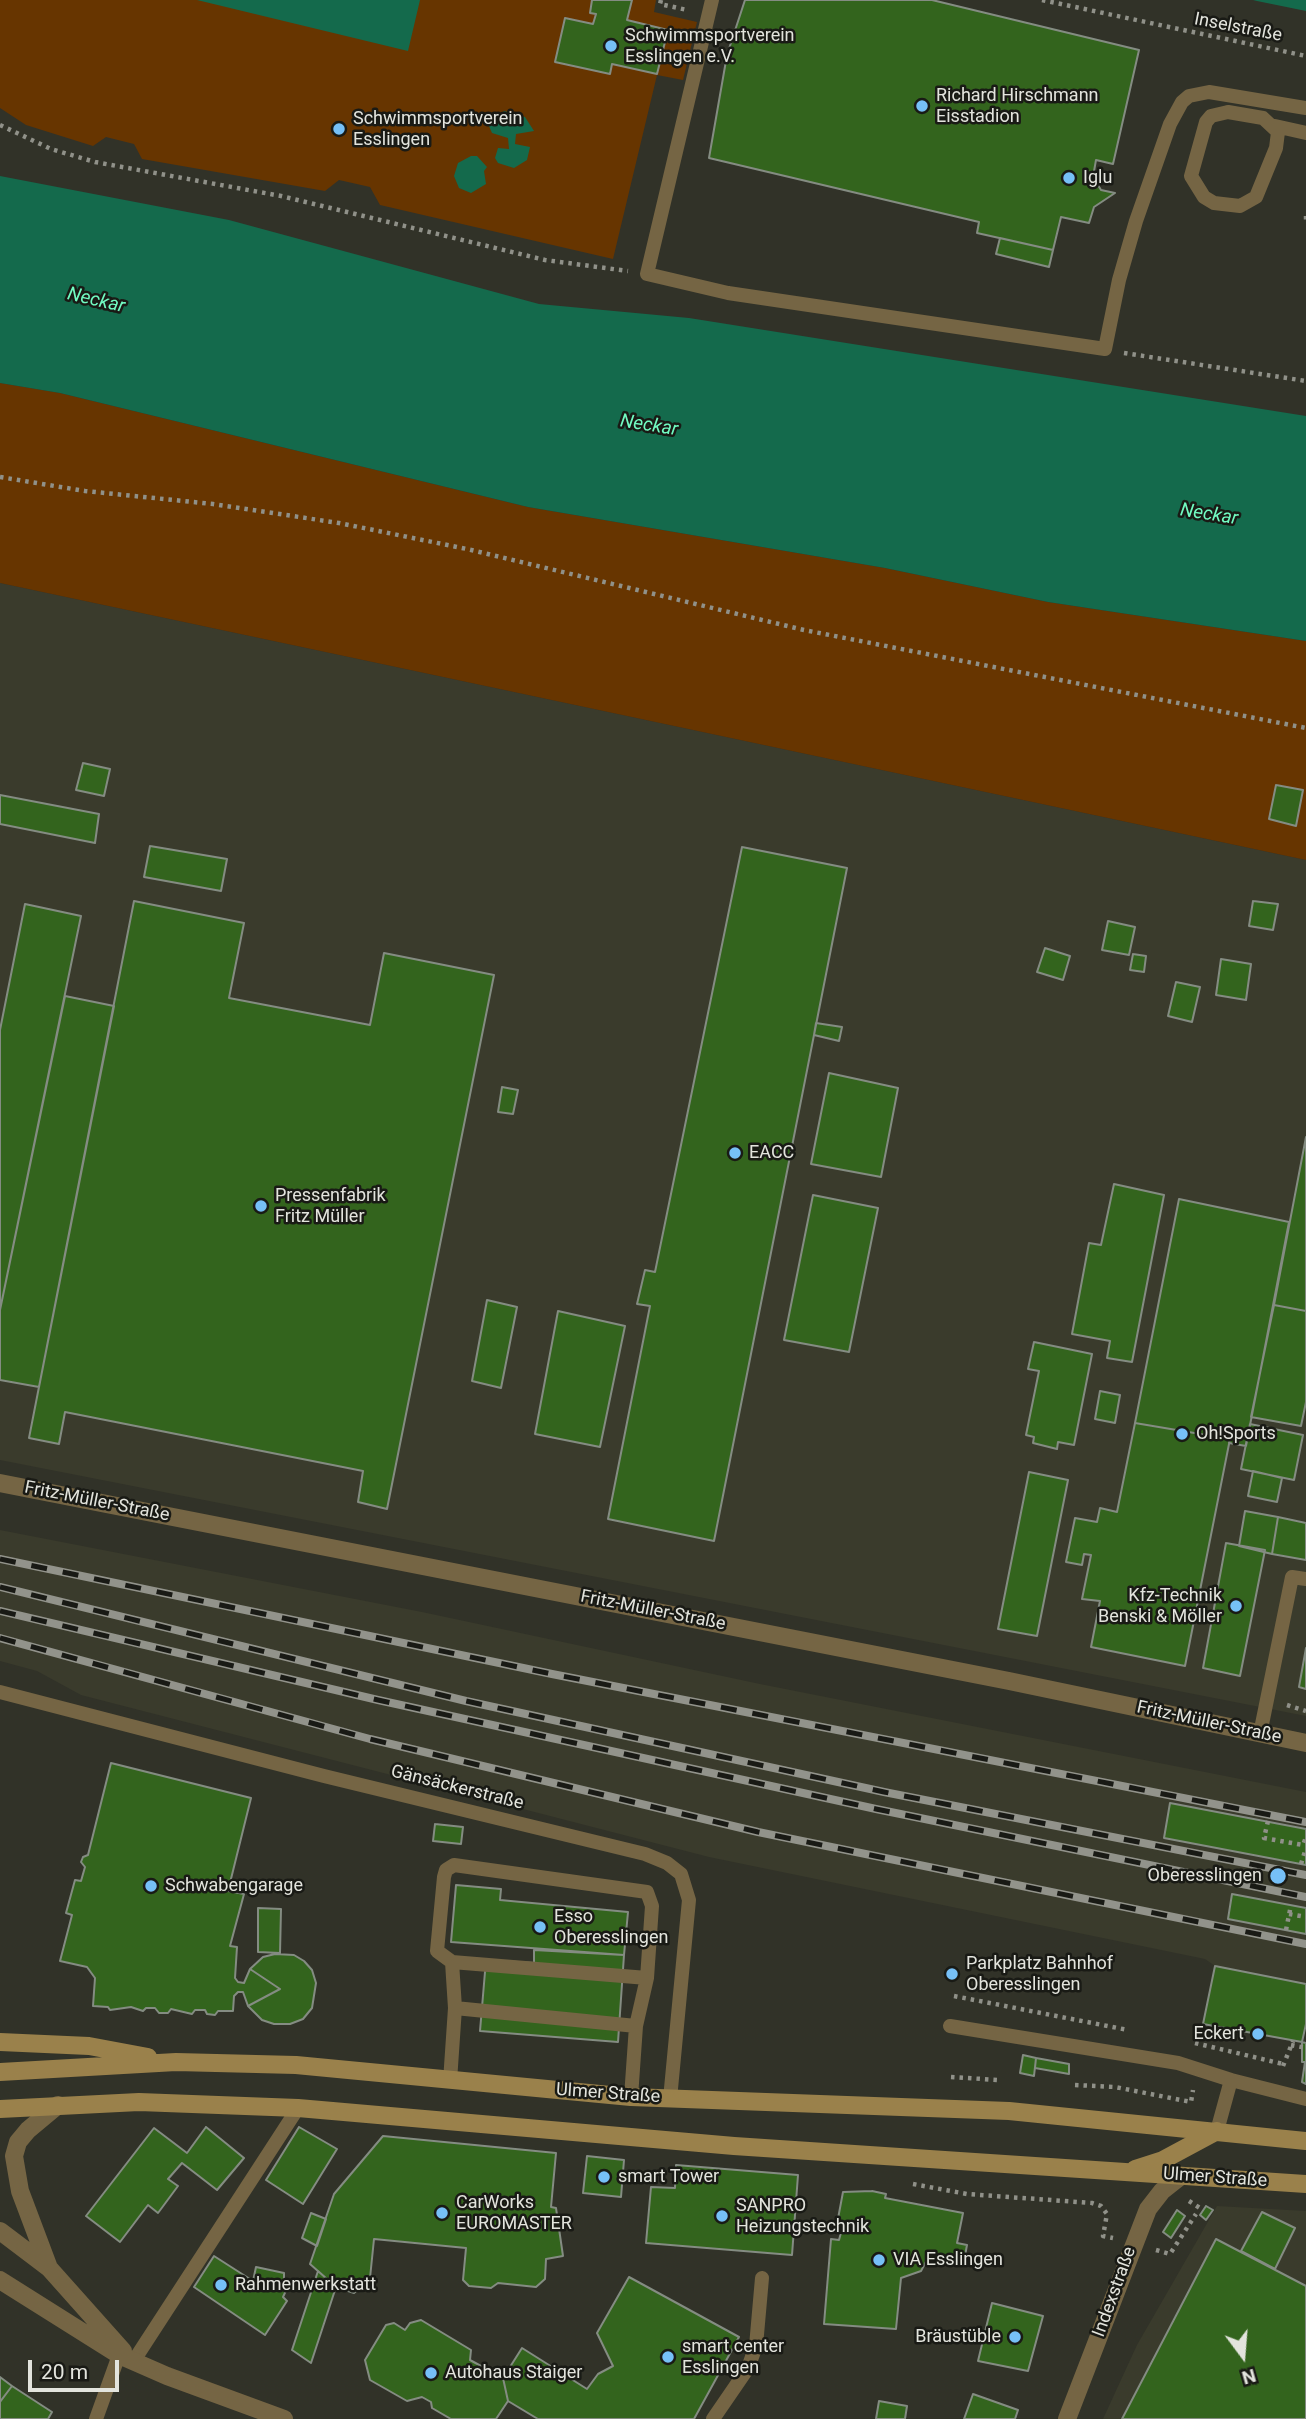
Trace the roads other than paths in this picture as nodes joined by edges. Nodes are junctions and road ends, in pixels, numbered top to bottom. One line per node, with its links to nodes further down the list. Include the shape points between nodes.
1 (712, 0): 2 (lane, via 647,274 728,293 1105,349 1136,221 1182,102 1209,92)
2 (1266, 102): 3 (lane); 4 (lane)
3 (1306, 108)
4 (1269, 122): 4 (lane, via 1278,132 1276,148 1252,202 1229,206 1204,197 1191,176 1211,116 1228,112); 5 (lane)
5 (1306, 133)
6 (0, 1483): 9 (street, Fritz-Müller-Straße)
7 (1306, 1579): 9 (lane, via 1292,1577)
8 (0, 1692): 22 (lane, Gänsäckerstraße, via 645,1854 675,1868 685,1882 689,1910)
9 (1260, 1734): 10 (street, Fritz-Müller-Straße)
10 (1306, 1743)
11 (452, 1962): 12 (lane); 12 (lane, via 437,1951 444,1877 446,1870 462,1865 647,1892 652,1906); 13 (lane)
12 (647, 1978): 14 (lane)
13 (455, 2008): 14 (lane); 20 (lane)
14 (636, 2026): 21 (lane)
15 (950, 2026): 19 (lane, via 1178,2063)
16 (0, 2042): 17 (main road, via 89,2046)
17 (176, 2062): 18 (main road, Ulmer Straße); 20 (main road, Ulmer Straße, via 296,2066)
18 (0, 2072)
19 (1231, 2080): 23 (lane); 27 (lane)
20 (450, 2081): 21 (main road, Ulmer Straße)
21 (631, 2097): 22 (main road, Ulmer Straße)
22 (670, 2099): 27 (main road, Ulmer Straße, via 996,2111)
23 (1306, 2099)
24 (58, 2105): 25 (main road, Ulmer Straße, via 139,2102); 26 (main road, Ulmer Straße); 33 (street, via 28,2130 14,2156 20,2191)
25 (298, 2108): 29 (main road, Ulmer Straße, via 722,2146); 36 (lane)
26 (0, 2109)
27 (1217, 2131): 28 (main road, Ulmer Straße); 29 (main road, Ulmer Straße, via 1163,2160)
28 (1306, 2141)
29 (1125, 2172): 30 (main road, Ulmer Straße)
30 (1181, 2176): 31 (main road, Ulmer Straße); 40 (street, Indexstraße, via 1148,2209)
31 (1306, 2184)
32 (0, 2231): 33 (street)
33 (49, 2268): 36 (street)
34 (762, 2278): 39 (lane, via 756,2346 748,2368)
35 (4, 2287): 36 (street)
36 (126, 2358): 37 (lane); 38 (street)
37 (96, 2419)
38 (284, 2419)
39 (713, 2419)
40 (1068, 2419)

